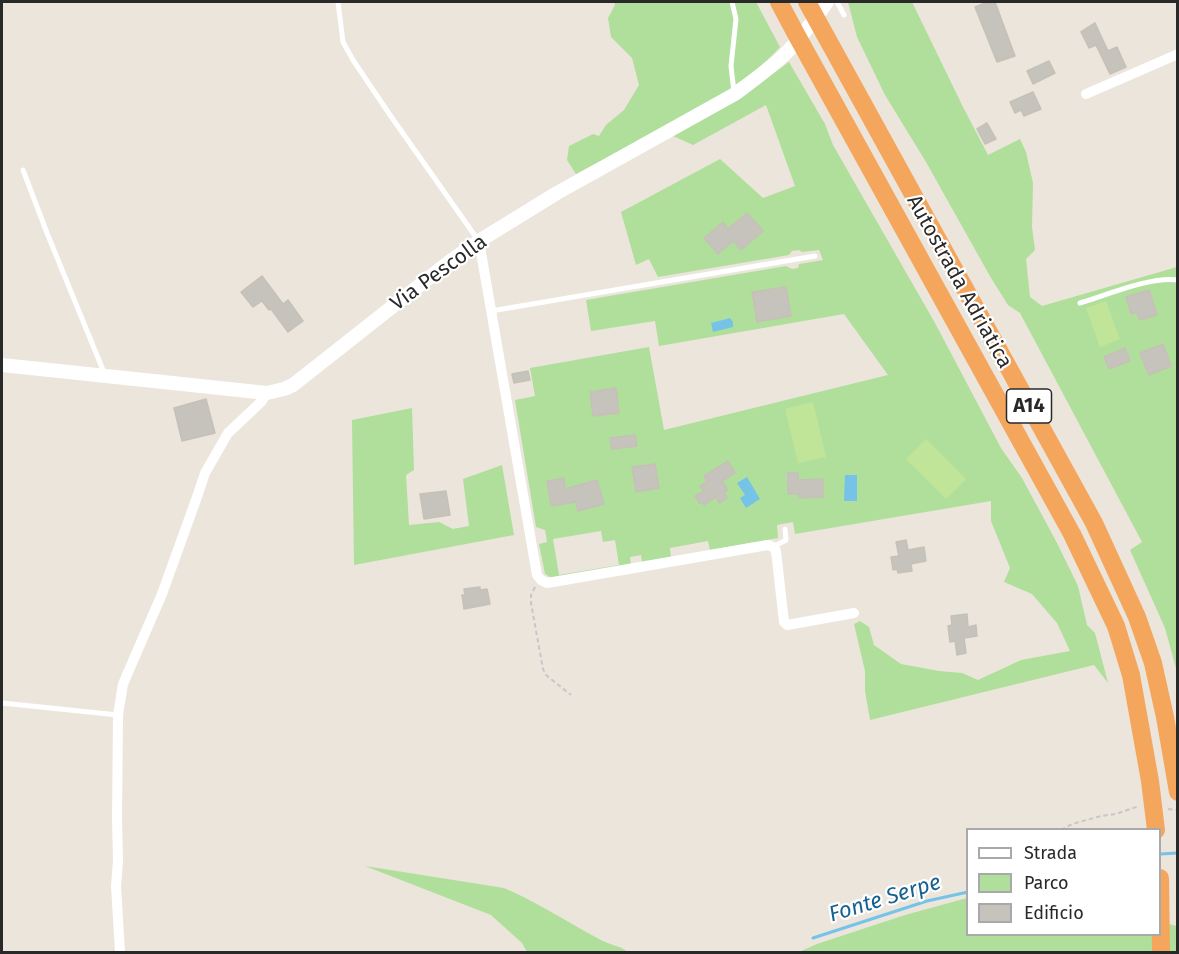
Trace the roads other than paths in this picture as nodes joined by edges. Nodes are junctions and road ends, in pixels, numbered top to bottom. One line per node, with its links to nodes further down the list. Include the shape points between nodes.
1 (338, 2): 12 (lane, via 343,42 353,60)
2 (732, 2): 9 (lane, via 736,20 732,66)
3 (779, 2): 26 (highway, Autostrada Adriatica / A14, via 1072,534 1116,626 1140,720)
4 (807, 2): 25 (highway, Autostrada Adriatica / A14, via 1094,523 1137,617 1153,663)
5 (827, 2): 9 (street, Via Pescolla, via 784,55)
6 (837, 2): 7 (lane)
7 (844, 15)
8 (1178, 54): 10 (street)
9 (735, 94): 12 (street, Via Pescolla)
10 (1086, 94)
11 (23, 170): 18 (lane)
12 (479, 241): 16 (street); 19 (street, Via Pescolla, via 292,385)
13 (815, 256): 16 (lane)
14 (1178, 280): 15 (lane, via 1150,282)
15 (1080, 303)
16 (492, 311): 21 (street, via 537,575 541,580 547,583)
17 (2, 365): 18 (street, Via Pescolla)
18 (105, 376): 19 (street, Via Pescolla)
19 (267, 393): 24 (street, via 228,433 205,472 162,594 123,684)
20 (785, 529): 21 (lane, via 786,540)
21 (772, 547): 22 (street, via 776,551 783,622 787,626)
22 (854, 613)
23 (2, 703): 24 (lane)
24 (118, 715): 28 (street, via 116,886)
25 (1178, 792)
26 (1156, 828)
27 (1161, 936): 29 (highway)
28 (120, 952)
29 (1161, 952)

